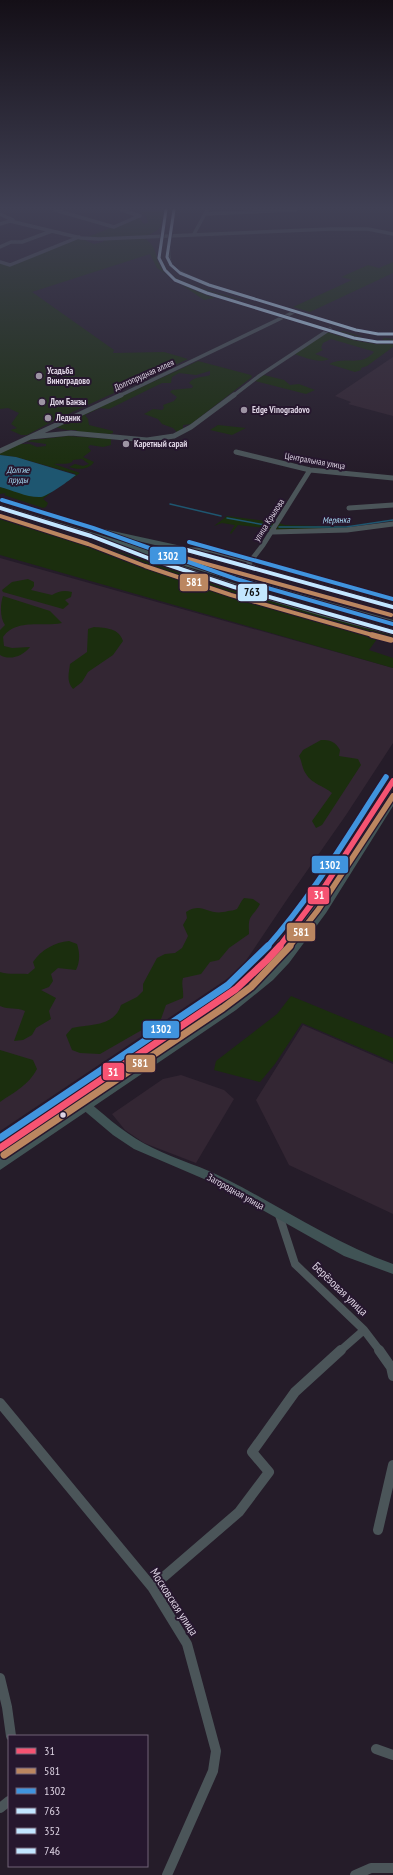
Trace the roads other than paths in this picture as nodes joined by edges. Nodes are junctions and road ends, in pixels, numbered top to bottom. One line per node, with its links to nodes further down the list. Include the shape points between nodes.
1 (248, 298): 2 (street)
2 (294, 312): 4 (street, via 365,332); 5 (street, Долгопрудная аллея)
3 (330, 329): 5 (street, via 259,376 191,428 174,436 147,440 71,433)
4 (392, 334)
5 (30, 437): 6 (street, Долгопрудная аллея)
6 (0, 451)
7 (236, 452): 8 (street, Центральная улица)
8 (310, 470): 9 (street, Центральная улица); 16 (street, улица Крылова)
9 (393, 478)
10 (0, 500): 15 (highway)
11 (393, 505): 13 (street)
12 (0, 508): 17 (highway)
13 (349, 508)
14 (393, 524): 16 (street, via 347,530)
15 (102, 530): 18 (main road); 22 (highway)
16 (272, 532): 19 (street, улица Крылова)
17 (91, 536): 22 (highway, via 307,600); 23 (main road, via 234,587)
18 (187, 550): 19 (street, via 211,550); 20 (main road)
19 (251, 561): 20 (street, via 250,566)
20 (264, 572): 21 (main road)
21 (393, 607)
22 (392, 620)
23 (393, 632)
24 (393, 781): 27 (main road, via 311,906 283,942 251,976 219,1001)
25 (393, 798): 26 (main road, via 322,910 285,960 269,977 232,1007)
26 (85, 1105): 28 (main road); 29 (street, Загородная улица, via 139,1147 222,1182)
27 (0, 1148)
28 (0, 1165)
29 (279, 1215): 30 (street, Загородная улица, via 369,1262); 31 (street, Берёзовая улица, via 295,1264)
30 (393, 1269)
31 (364, 1330): 32 (street, Берёзовая улица, via 392,1367); 36 (street, via 295,1392 252,1452 269,1472 239,1512)
32 (393, 1376)
33 (0, 1403): 36 (street, Московская улица)
34 (393, 1465): 35 (street)
35 (378, 1530)
36 (152, 1587): 45 (street, Московская улица, via 187,1644 216,1751 213,1771)
37 (0, 1678): 38 (street)
38 (3, 1706): 39 (street)
39 (11, 1735)
40 (376, 1749): 41 (street)
41 (393, 1755)
42 (8, 1802): 43 (street)
43 (0, 1808)
44 (393, 1868): 46 (street, via 371,1868)
45 (167, 1875)
46 (355, 1875)

